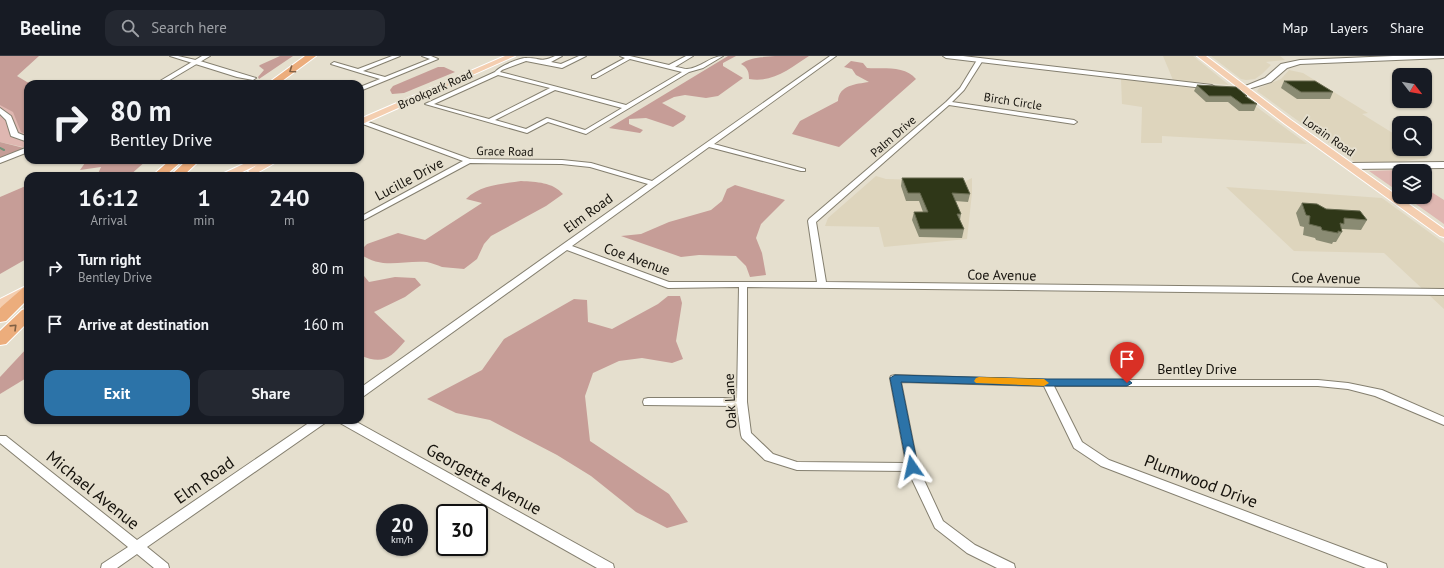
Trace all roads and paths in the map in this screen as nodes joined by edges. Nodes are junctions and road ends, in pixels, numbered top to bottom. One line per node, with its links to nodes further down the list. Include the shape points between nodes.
1 (173, 56): 18 (street)
2 (207, 56): 18 (street)
3 (397, 56): 22 (street)
4 (425, 56): 27 (street, via 435,59)
5 (499, 56): 38 (main road, Brookpark Road)
6 (511, 56): 39 (main road, Brookpark Road)
7 (559, 56): 19 (street)
8 (583, 56): 19 (street, via 562,66)
9 (690, 56): 21 (street)
10 (720, 56): 23 (street, via 700,68)
11 (833, 56): 44 (street, Elm Road)
12 (946, 56): 17 (street)
13 (1202, 56): 34 (main road, Lorain Road)
14 (1444, 56): 34 (main road, via 1300,62 1284,66 1268,80)
15 (626, 57): 21 (street); 25 (street)
16 (315, 58): 29 (highway, one-way to 29); 30 (highway)
17 (980, 60): 33 (street); 35 (street, Palm Drive, via 962,89)
18 (197, 62): 26 (street, via 242,77); 28 (street)
19 (546, 63): 24 (street, via 526,59 500,69)
20 (334, 64): 22 (street)
21 (670, 67): 23 (street)
22 (358, 71): 27 (street)
23 (687, 71): 36 (street)
24 (497, 73): 32 (street); 40 (street, via 428,104)
25 (594, 77)
26 (253, 78)
27 (385, 79): 31 (street)
28 (165, 80)
29 (279, 80)
30 (291, 80)
31 (364, 87)
32 (555, 88): 36 (street); 40 (street)
33 (1220, 88)
34 (1238, 89): 53 (main road, Lorain Road)
35 (948, 103): 42 (street, Birch Circle); 65 (street, Palm Drive, via 812,221)
36 (627, 107): 40 (street, via 586,132 547,120 527,131)
37 (0, 110): 43 (street, via 7,114 14,134)
38 (364, 118)
39 (364, 118)
40 (489, 121)
41 (364, 122): 47 (street, Grace Road)
42 (1074, 122)
43 (24, 138)
44 (709, 145): 54 (street); 59 (street, Elm Road)
45 (24, 151): 46 (street)
46 (0, 161)
47 (469, 161): 59 (street, Grace Road, via 562,162 591,165); 60 (street, Lucille Drive)
48 (172, 164): 55 (highway)
49 (190, 164): 56 (highway)
50 (252, 164): 57 (main road)
51 (267, 164): 58 (main road)
52 (1444, 165): 53 (street)
53 (1350, 166): 61 (main road, Lorain Road)
54 (803, 170)
55 (163, 172)
56 (180, 172)
57 (234, 172)
58 (250, 172)
59 (654, 184): 62 (street, Elm Road)
60 (364, 218)
61 (1444, 234)
62 (567, 247): 64 (street, Coe Avenue, via 668,285); 75 (street, Elm Road)
63 (24, 280): 68 (main road)
64 (743, 284): 65 (street, Coe Avenue); 77 (street, Oak Lane)
65 (822, 286): 67 (street, Coe Avenue)
66 (24, 292): 70 (main road)
67 (1444, 292)
68 (0, 294)
69 (24, 294): 71 (highway)
70 (0, 304)
71 (0, 317)
72 (24, 317): 73 (highway, one-way to 72)
73 (0, 340)
74 (1047, 383): 78 (street, Bentley Drive, via 1310,383 1348,386 1378,393); 82 (street, Bentley Drive, via 895,378); 88 (street, Plumwood Drive, via 1078,446 1105,463)
75 (364, 390)
76 (648, 402): 77 (street)
77 (742, 402): 82 (street, Oak Lane, via 746,435 769,457 797,466)
78 (1444, 421)
79 (315, 424): 83 (street, Elm Road)
80 (351, 424): 86 (street, Georgette Avenue)
81 (2, 439): 83 (street, Michael Avenue)
82 (912, 467): 87 (street, via 939,524 971,549)
83 (137, 547): 84 (street, Elm Road); 85 (street, Michael Avenue)
84 (107, 568)
85 (163, 568)
86 (608, 568)
87 (1009, 568)
88 (1381, 568)

